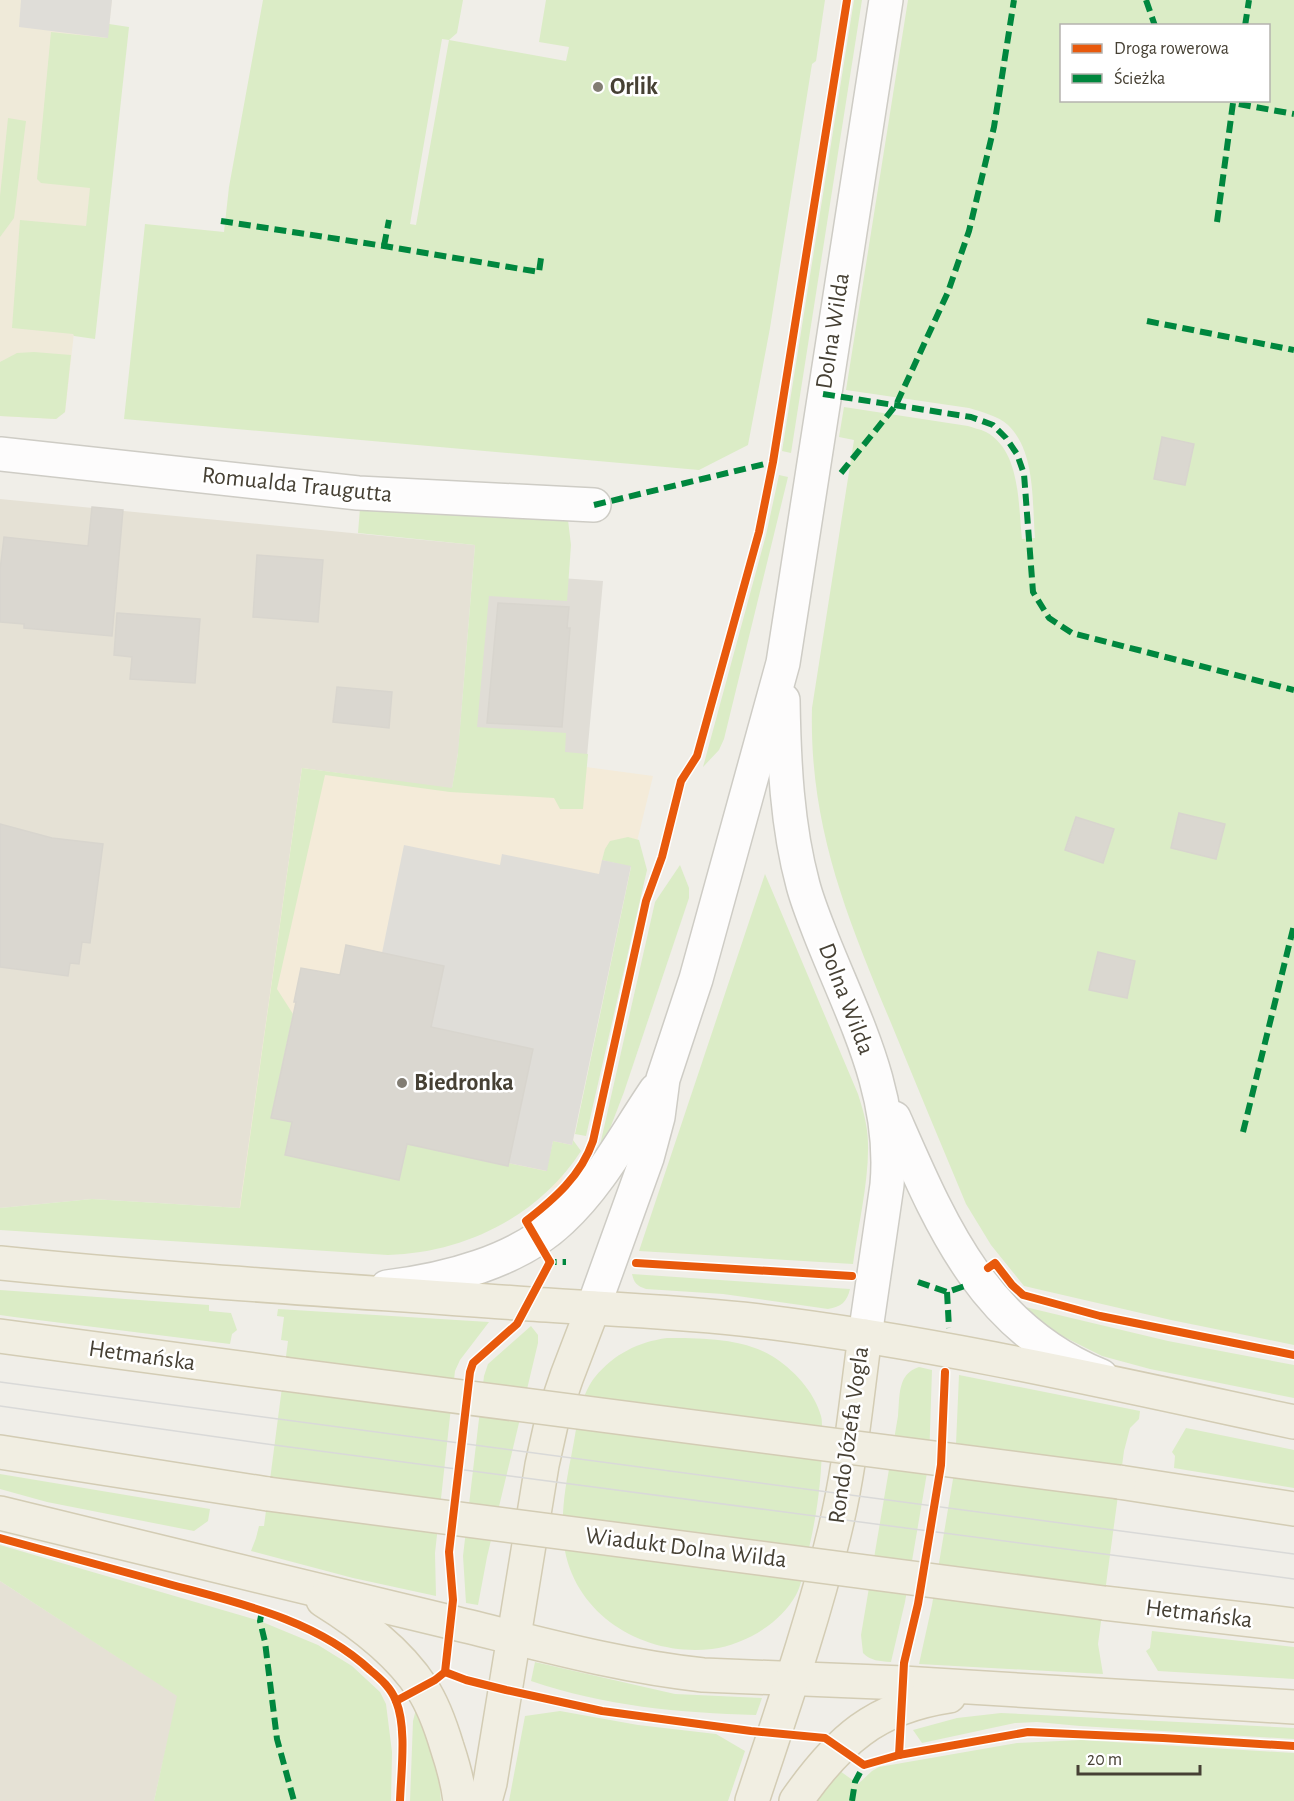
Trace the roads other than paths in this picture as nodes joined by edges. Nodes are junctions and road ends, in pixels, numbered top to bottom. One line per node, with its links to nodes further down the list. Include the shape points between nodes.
1 (886, 0): 4 (street, Dolna Wilda)
2 (0, 454): 3 (street, Romualda Traugutta, via 358,493)
3 (594, 505)
4 (783, 663): 5 (street, Dolna Wilda, via 696,979); 6 (street, Dolna Wilda, via 788,803 803,886)
5 (663, 1079): 8 (street, via 592,1186 559,1222 537,1239 505,1256 449,1276); 9 (street, Dolna Wilda, via 647,1158)
6 (879, 1085): 11 (street, Dolna Wilda, via 889,1162); 12 (street, via 940,1222 999,1306 1070,1362)
7 (0, 1263): 8 (main road, Rondo Józefa Vogla)
8 (354, 1291): 9 (main road, Rondo Józefa Vogla)
9 (593, 1308): 11 (main road, Rondo Józefa Vogla, via 756,1321); 20 (main road, via 552,1420)
10 (0, 1336): 15 (main road, Hetmańska, bridge, via 1119,1482)
11 (865, 1336): 12 (main road); 21 (main road, Rondo Józefa Vogla, via 835,1533)
12 (1125, 1386): 13 (main road)
13 (1294, 1422)
14 (0, 1452): 18 (main road, Wiadukt Dolna Wilda, bridge, via 268,1494)
15 (1294, 1509)
16 (0, 1513): 17 (main road)
17 (304, 1588): 20 (main road); 24 (main road, via 368,1631 422,1687 443,1732)
18 (1104, 1603): 19 (main road, Hetmańska)
19 (1294, 1625)
20 (515, 1638): 21 (main road, via 654,1669); 25 (main road)
21 (792, 1679): 22 (main road); 26 (main road)
22 (1004, 1689): 23 (main road); 27 (main road, via 926,1699 881,1716 840,1748)
23 (1294, 1707)
24 (460, 1801)
25 (485, 1801)
26 (752, 1801)
27 (796, 1801)

